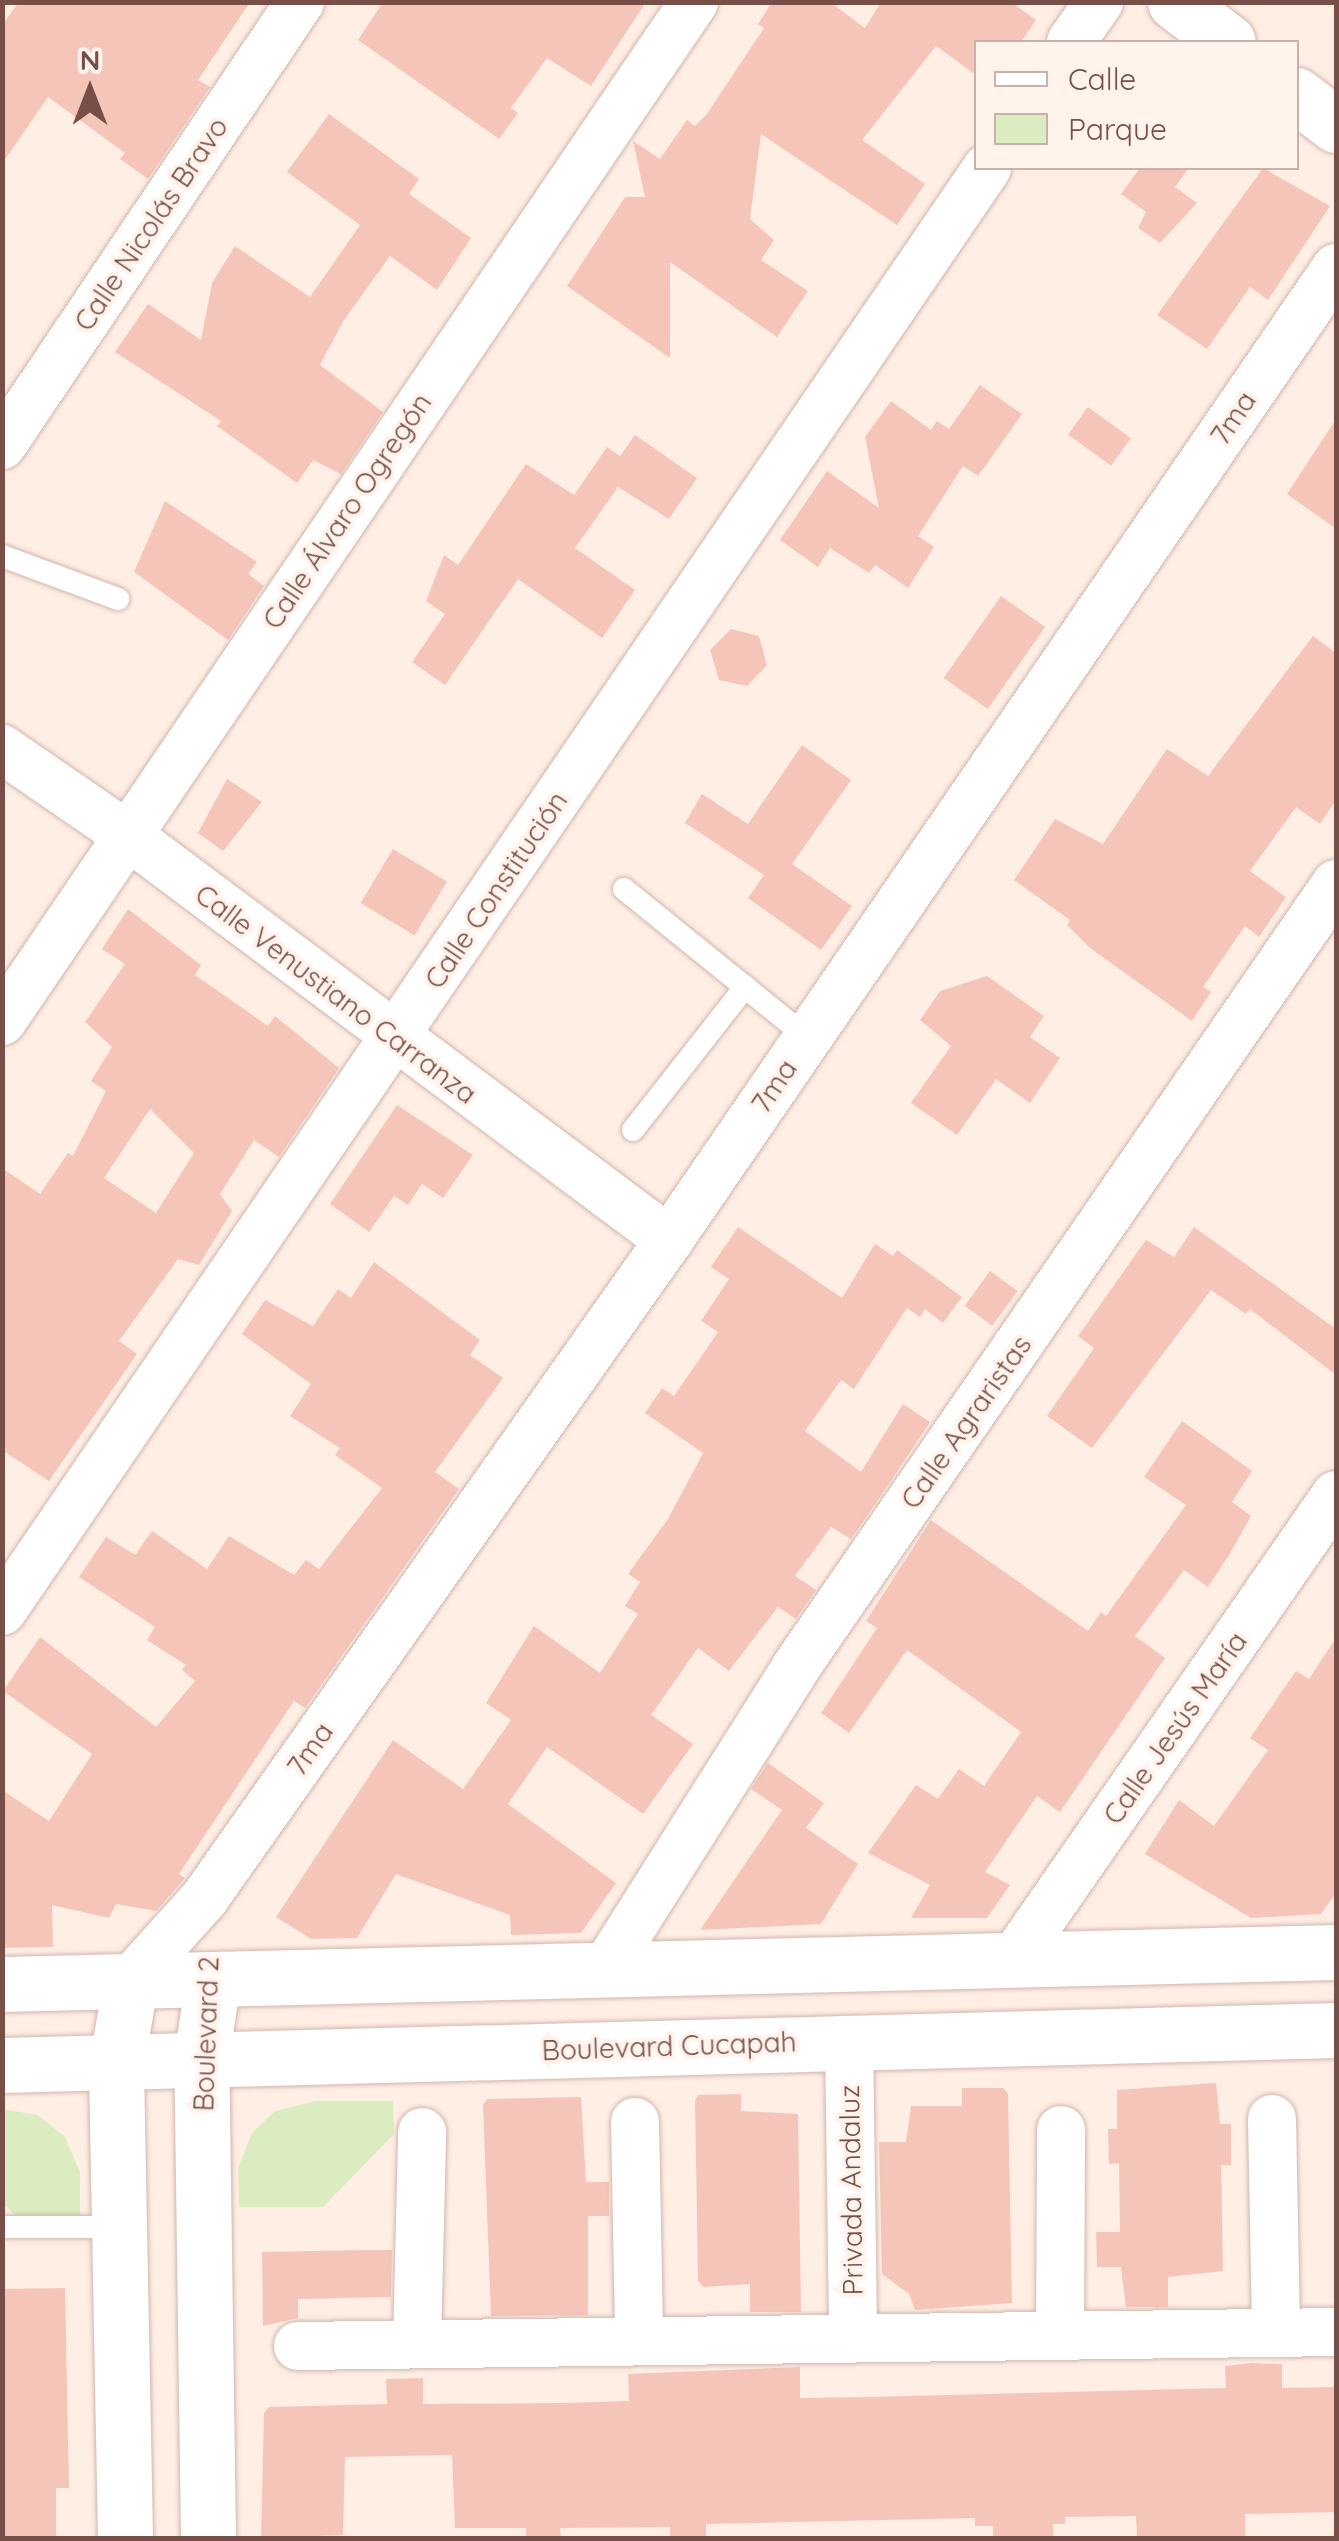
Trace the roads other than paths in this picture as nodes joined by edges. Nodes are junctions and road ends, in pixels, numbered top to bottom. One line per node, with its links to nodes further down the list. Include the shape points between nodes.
1 (300, 2): 11 (street, Calle Nicolás Bravo)
2 (694, 2): 15 (street, Calle Álvaro Ogregón)
3 (1098, 2): 5 (street)
4 (1175, 2): 6 (main road)
5 (1073, 40)
6 (1225, 40)
7 (1299, 97): 8 (main road)
8 (1336, 125)
9 (985, 170): 21 (street, Calle Constitución)
10 (1336, 268): 20 (street, 7ma)
11 (2, 445)
12 (2, 556): 13 (lane)
13 (118, 599)
14 (2, 749): 15 (street, Calle Venustiano Carranza)
15 (127, 835): 19 (street, Calle Álvaro Ogregón); 21 (street, Calle Venustiano Carranza)
16 (1336, 884): 29 (street, Calle Agraristas, via 796,1668)
17 (624, 889): 18 (lane)
18 (745, 987): 20 (lane); 22 (lane)
19 (2, 1021)
20 (808, 1038): 23 (street, 7ma)
21 (394, 1040): 23 (street, Calle Venustiano Carranza); 25 (street, Calle Constitución)
22 (632, 1130)
23 (669, 1240): 26 (street, 7ma)
24 (1336, 1496): 28 (street, Calle Jesús María)
25 (2, 1611)
26 (204, 1898): 30 (street, Boulevard 2); 31 (street, Boulevard 2)
27 (1336, 1952): 28 (main road)
28 (1012, 1960): 29 (main road)
29 (606, 1968): 30 (main road)
30 (213, 1979): 31 (main road); 35 (main road, Boulevard 2)
31 (131, 1980): 32 (main road); 36 (main road)
32 (2, 1984)
33 (1336, 2030): 34 (main road, Boulevard Cucapah)
34 (849, 2041): 35 (main road, Boulevard Cucapah); 47 (street, Privada Andaluz)
35 (202, 2060): 36 (main road, Boulevard Cucapah); 52 (main road, Boulevard 2)
36 (116, 2065): 37 (main road, Boulevard Cucapah); 43 (main road)
37 (2, 2066)
38 (1272, 2119): 44 (street)
39 (636, 2122): 48 (street)
40 (1061, 2130): 46 (street)
41 (422, 2132): 49 (street)
42 (2, 2227): 43 (lane)
43 (123, 2227): 51 (main road)
44 (1276, 2332): 45 (street); 46 (street)
45 (1336, 2332)
46 (1060, 2335): 47 (street)
47 (853, 2338): 48 (street)
48 (639, 2340): 49 (street)
49 (417, 2344): 50 (street)
50 (298, 2346)
51 (125, 2538)
52 (208, 2538)

